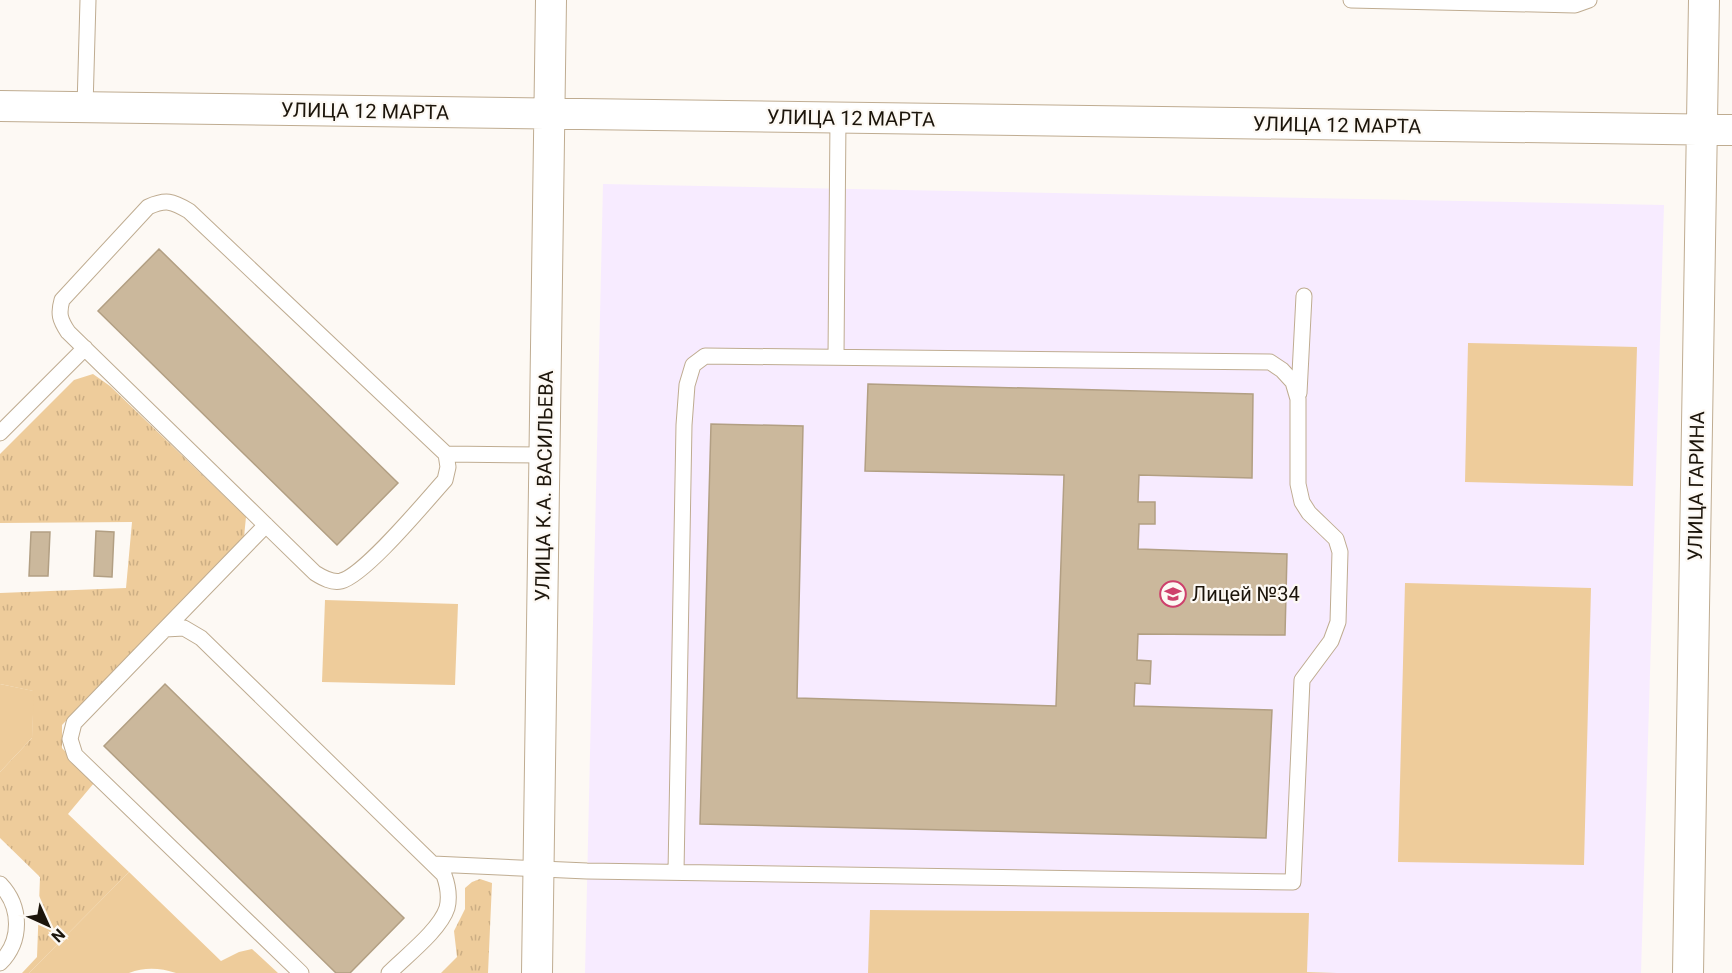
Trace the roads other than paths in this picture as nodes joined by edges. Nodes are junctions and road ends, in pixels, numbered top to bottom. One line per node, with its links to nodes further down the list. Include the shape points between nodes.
1 (88, 0): 7 (lane)
2 (551, 0): 8 (street, УЛИЦА К.А. ВАСИЛЬЕВА)
3 (1352, 0): 4 (lane, via 1575,5)
4 (1589, 0)
5 (1704, 0): 10 (street, УЛИЦА ГАРИНА)
6 (0, 106): 7 (street, УЛИЦА 12 МАРТА)
7 (85, 107): 8 (street, УЛИЦА 12 МАРТА)
8 (549, 114): 9 (street, УЛИЦА 12 МАРТА); 18 (street, УЛИЦА К.А. ВАСИЛЬЕВА)
9 (838, 118): 10 (street, УЛИЦА 12 МАРТА); 14 (lane)
10 (1702, 130): 11 (street, УЛИЦА 12 МАРТА); 29 (street, УЛИЦА ГАРИНА)
11 (1732, 130)
12 (1304, 296): 15 (lane)
13 (85, 348): 16 (lane); 17 (lane, via 60,321 63,300 148,207 174,202 189,211); 19 (lane)
14 (836, 357): 15 (lane, via 1269,362 1293,382); 23 (lane, via 705,356 693,365 684,425)
15 (1298, 399): 23 (lane, via 1298,484 1302,502 1336,538 1340,552 1338,622 1331,641 1302,680 1293,882)
16 (0, 433)
17 (446, 454): 18 (lane); 19 (lane, via 445,480 369,562 340,581 327,580 315,573)
18 (544, 455): 22 (street, УЛИЦА К.А. ВАСИЛЬЕВА)
19 (266, 525): 20 (lane)
20 (165, 628): 21 (lane, via 184,628 201,638); 26 (lane, via 74,723 69,739 75,755)
21 (433, 864): 22 (lane); 27 (lane, via 444,875 449,891 446,909 437,925)
22 (538, 870): 23 (lane); 28 (street, УЛИЦА К.А. ВАСИЛЬЕВА)
23 (676, 872)
24 (0, 884): 25 (lane, via 15,908 17,931)
25 (0, 963)
26 (301, 973)
27 (389, 973)
28 (537, 973)
29 (1688, 973)

